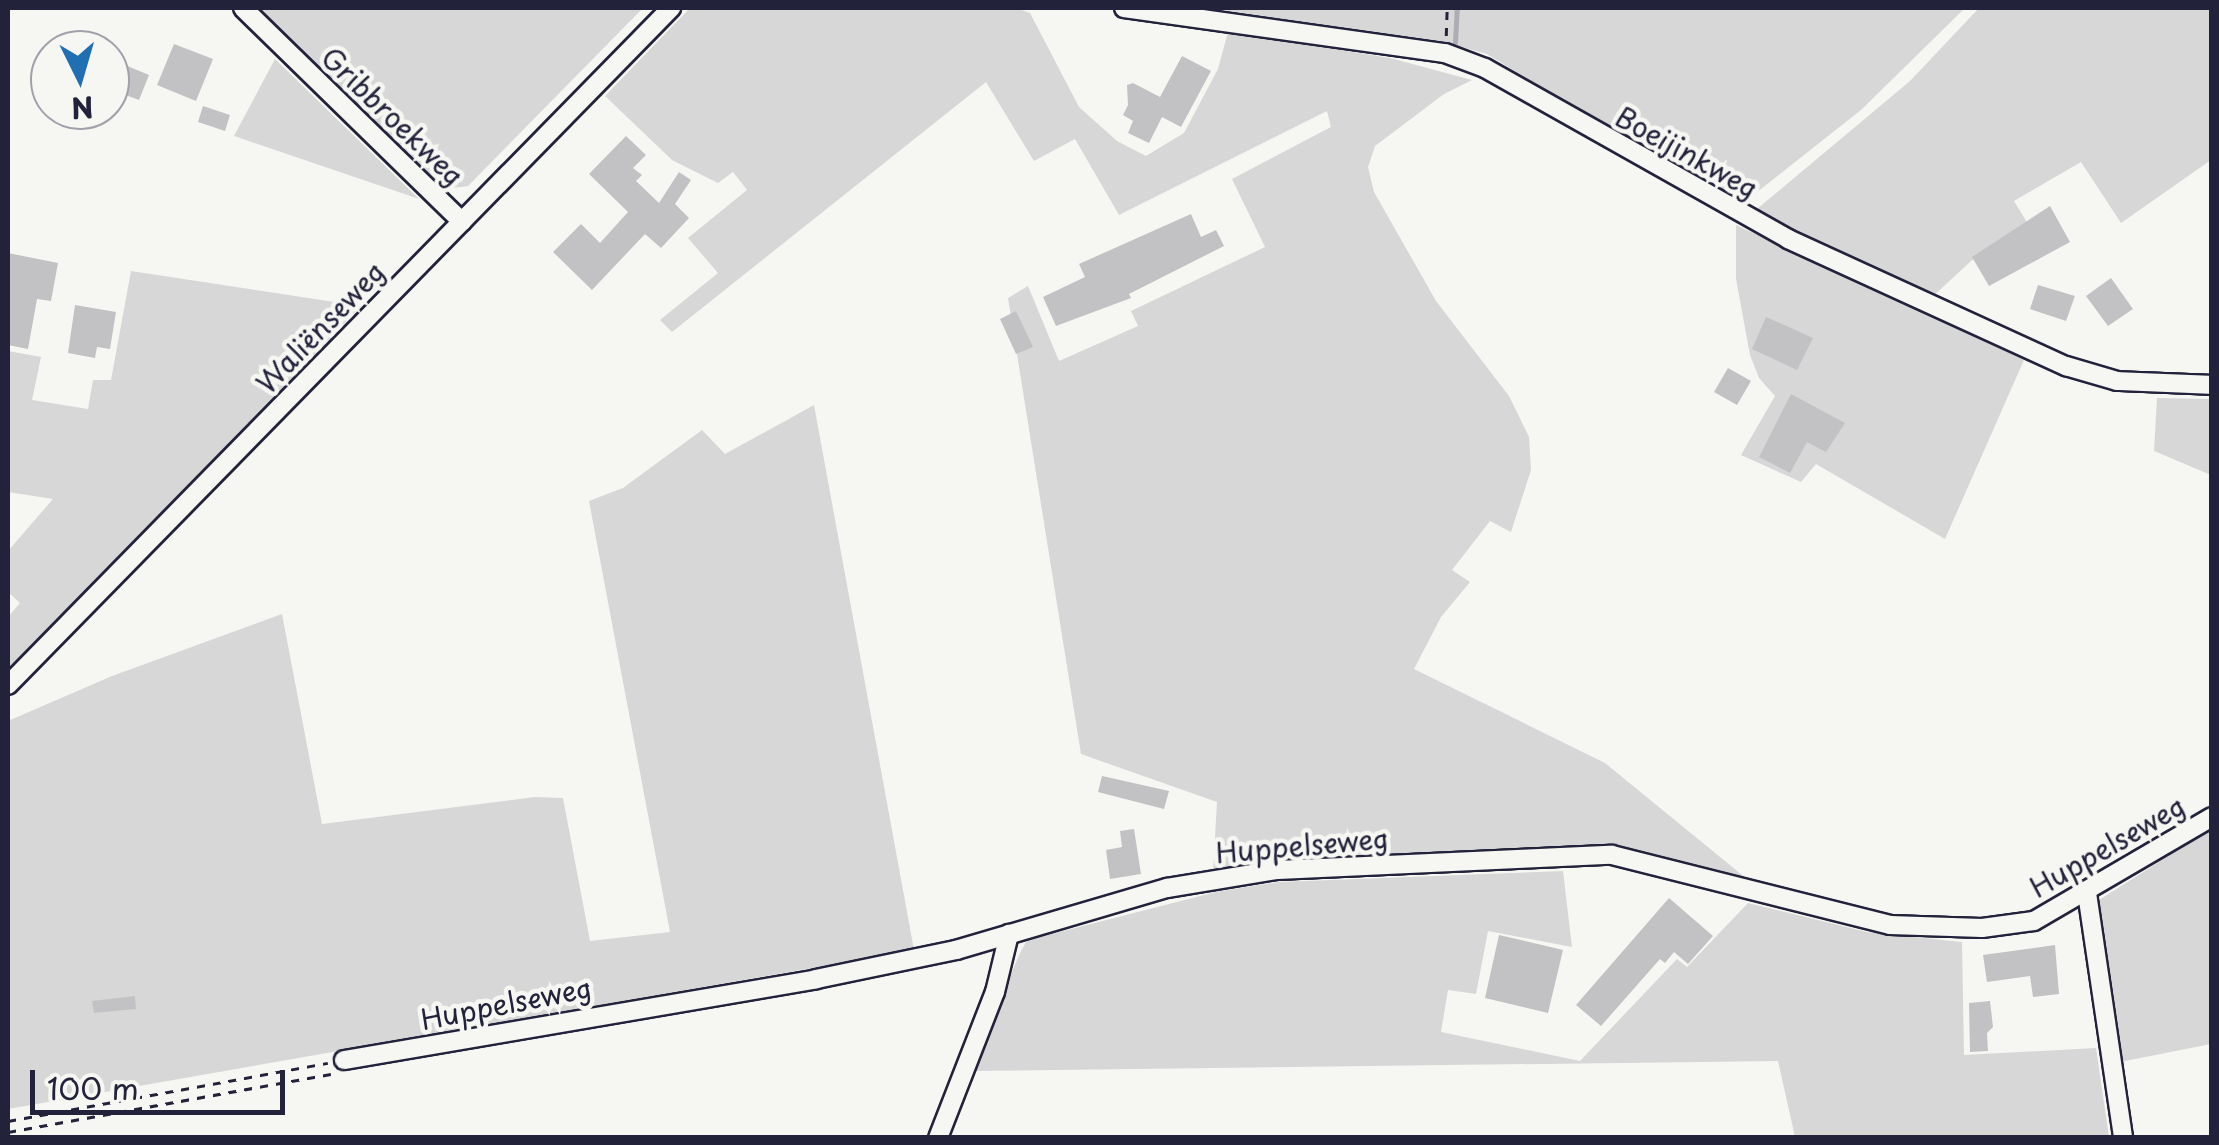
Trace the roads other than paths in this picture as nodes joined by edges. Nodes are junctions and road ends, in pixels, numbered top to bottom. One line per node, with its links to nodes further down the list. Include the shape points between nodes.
1 (243, 8): 4 (street, Gribbroekweg)
2 (672, 8): 4 (street, Waliënseweg)
3 (1124, 8): 5 (street, Boeijinkweg, via 1445,53 1485,68 1788,239 2066,366 2117,381)
4 (462, 222): 6 (street, Waliënseweg)
5 (2212, 385)
6 (8, 685)
7 (2212, 817): 8 (street, Huppelseweg)
8 (2088, 893): 9 (street, Huppelseweg, via 2034,921 1982,928 1890,925 1612,855 1538,856 1276,870 1166,888); 12 (street)
9 (1009, 934): 10 (street, Huppelseweg, via 816,979); 11 (street, via 995,992)
10 (339, 1066)
11 (938, 1138)
12 (2123, 1138)

